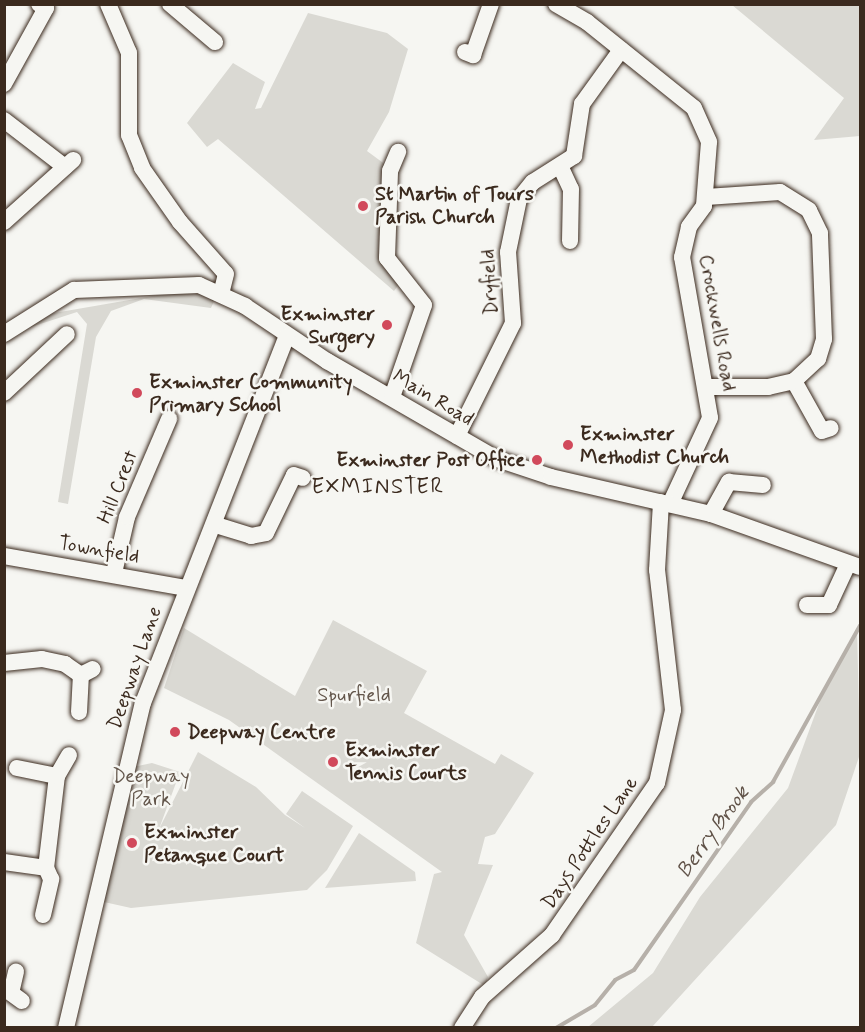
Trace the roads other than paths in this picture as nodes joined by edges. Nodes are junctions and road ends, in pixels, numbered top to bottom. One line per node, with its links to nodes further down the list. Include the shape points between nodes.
1 (108, 4): 16 (street, via 129,53 129,135 142,168 180,222 226,274)
2 (170, 4): 6 (street)
3 (491, 4): 8 (street)
4 (555, 4): 7 (street, Crockwells Road)
5 (46, 8): 9 (street)
6 (215, 42)
7 (621, 50): 12 (street, Dryfield, via 582,104 579,144); 13 (street, Crockwells Road, via 703,121 709,142)
8 (473, 54)
9 (4, 84)
10 (4, 120): 14 (street, via 69,164)
11 (398, 152): 23 (street, via 388,180 387,258 424,305)
12 (561, 168): 15 (street, via 571,189); 26 (street, Dryfield, via 533,182 519,199 508,252 513,323)
13 (706, 196): 20 (street, via 780,192 795,197 814,220 824,339 818,359); 21 (street, Crockwells Road, via 683,241 682,257)
14 (4, 222)
15 (570, 242)
16 (221, 294): 17 (street, Main Road, via 166,284 74,290); 19 (street, Main Road)
17 (4, 334)
18 (67, 334): 22 (street)
19 (287, 336): 23 (street, Main Road); 31 (street, Deepway Lane)
20 (794, 381): 21 (street); 25 (street)
21 (706, 387): 29 (street, Crockwells Road, via 707,427)
22 (4, 393)
23 (392, 397): 26 (street, Main Road)
24 (169, 419): 34 (street, Hill Crest, via 127,517)
25 (823, 431)
26 (457, 436): 29 (street, Main Road, via 496,459 551,477)
27 (294, 475): 31 (street, via 276,521 266,533 251,536)
28 (762, 485): 30 (street, via 729,482)
29 (665, 503): 30 (street, Main Road); 48 (street, Days Pottles Lane, via 657,570 673,710 657,783 552,935 482,997)
30 (711, 514): 33 (street, Main Road)
31 (216, 525): 35 (street, Deepway Lane)
32 (4, 556): 34 (street, Townfield)
33 (854, 566): 36 (street)
34 (114, 573): 35 (street, Townfield)
35 (185, 588): 47 (street, Deepway Lane, via 122,777)
36 (817, 611)
37 (4, 663): 38 (street, via 42,659 87,672)
38 (79, 712)
39 (69, 755): 41 (street)
40 (17, 768): 41 (street)
41 (57, 776): 43 (street)
42 (4, 862): 43 (street)
43 (46, 868): 44 (street, via 51,879)
44 (43, 915)
45 (16, 971): 46 (street)
46 (13, 993)
47 (66, 1028)
48 (462, 1028)

